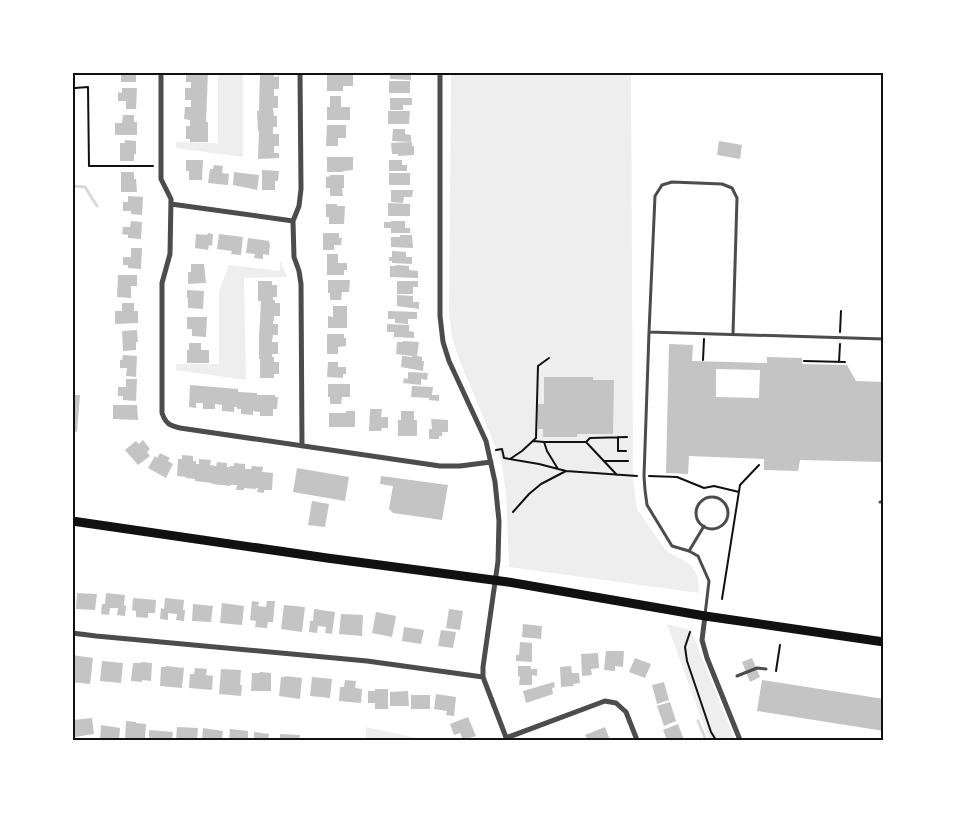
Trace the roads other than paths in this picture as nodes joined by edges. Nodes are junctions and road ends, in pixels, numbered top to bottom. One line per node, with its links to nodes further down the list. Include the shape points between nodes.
1 (161, 72): 4 (street, via 161,179 170,194)
2 (300, 72): 5 (street, via 301,189)
3 (440, 72): 10 (street, via 440,316 443,342 486,441)
4 (171, 204): 5 (street); 9 (street, via 170,254 162,283 162,413 165,421 180,428)
5 (293, 221): 9 (street, via 294,257 301,284)
6 (649, 332): 7 (lane); 7 (lane, via 654,196 662,185 672,182 722,184 732,188 737,198); 13 (lane, via 644,476 647,505 672,546)
7 (733, 334): 8 (lane)
8 (884, 339)
9 (302, 446): 10 (street, via 440,466)
10 (491, 462): 14 (street, via 499,521)
11 (72, 521): 14 (main road)
12 (704, 526): 12 (lane, via 714,528 724,524 727,509 721,500 706,498 698,505 696,514); 13 (lane)
13 (689, 552): 15 (lane, via 698,556 709,580)
14 (495, 581): 15 (main road); 20 (street)
15 (705, 616): 17 (main road); 23 (street, via 702,640 707,658)
16 (72, 633): 20 (street, via 367,660)
17 (884, 642)
18 (766, 669): 19 (lane, via 757,668)
19 (737, 676)
20 (483, 677): 21 (street)
21 (507, 739): 22 (street, via 605,701 616,703 626,712)
22 (637, 740)
23 (740, 740)

